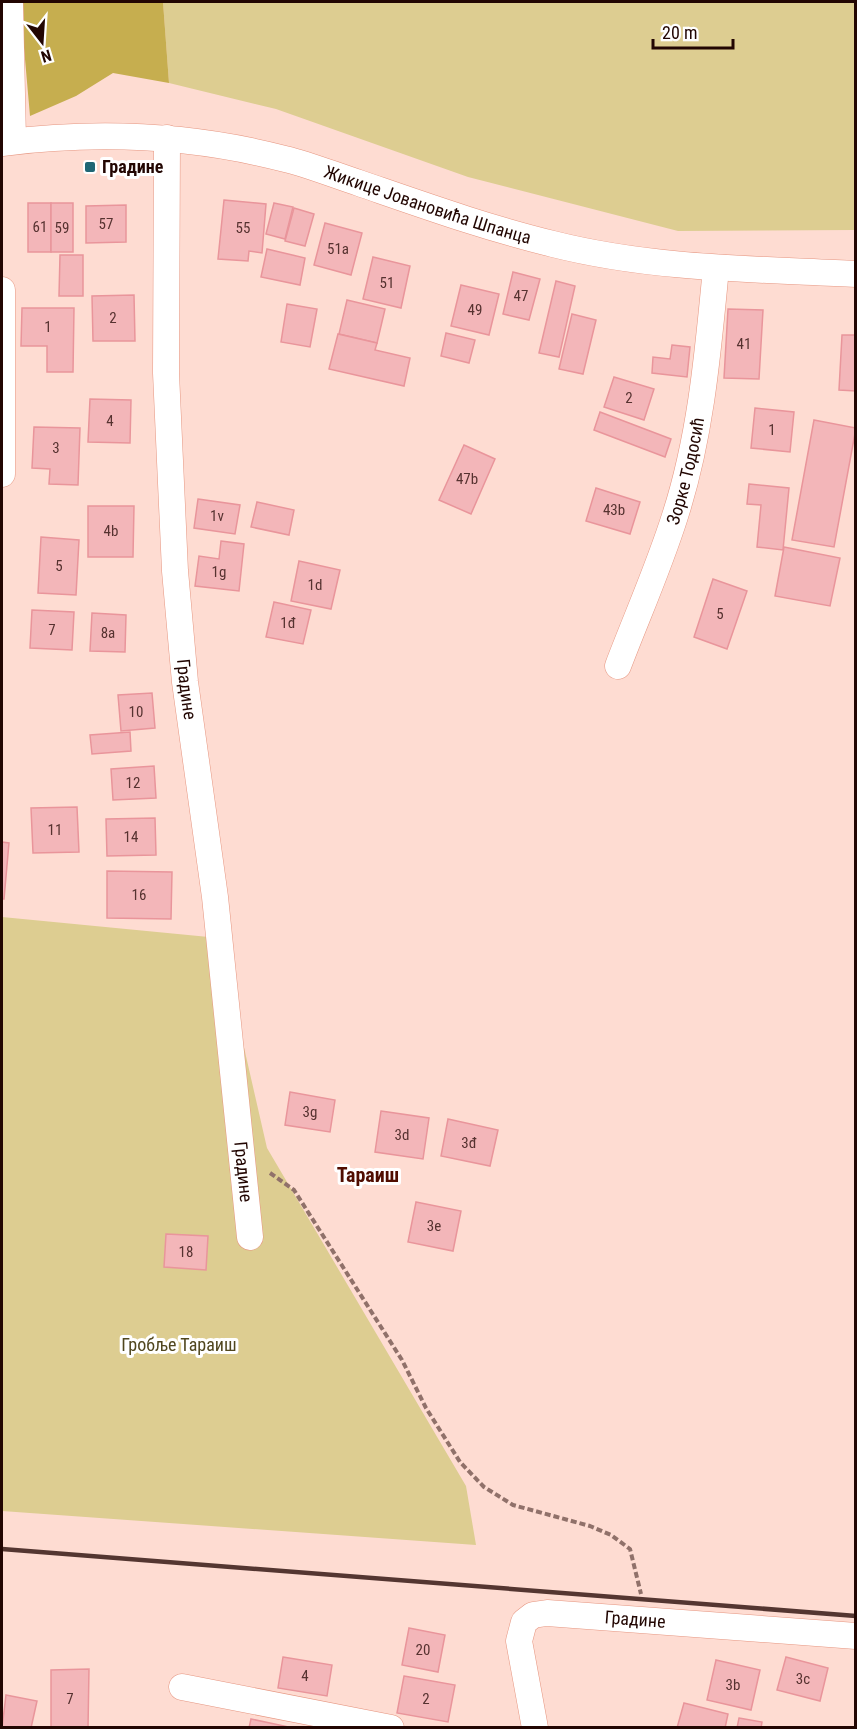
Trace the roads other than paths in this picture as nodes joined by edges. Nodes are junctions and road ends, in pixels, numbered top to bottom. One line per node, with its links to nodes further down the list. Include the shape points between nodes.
1 (10, 2): 3 (street)
2 (167, 138): 3 (street, Жикице Јовановића Шпанца); 4 (street, Жикице Јовановића Шпанца, via 287,159 554,245 645,262); 9 (street, Градине, via 166,373 175,571 185,682 215,897)
3 (7, 142)
4 (716, 268): 5 (street, Жикице Јовановића Шпанца); 8 (street, Зорке Тодосић, via 706,374 686,474 675,517)
5 (855, 274)
6 (2, 290): 7 (street)
7 (2, 474)
8 (618, 666)
9 (250, 1237)
10 (855, 1636): 13 (street, Градине, via 533,1615 524,1622 519,1641)
11 (182, 1688): 12 (street)
12 (391, 1728)
13 (536, 1728)

